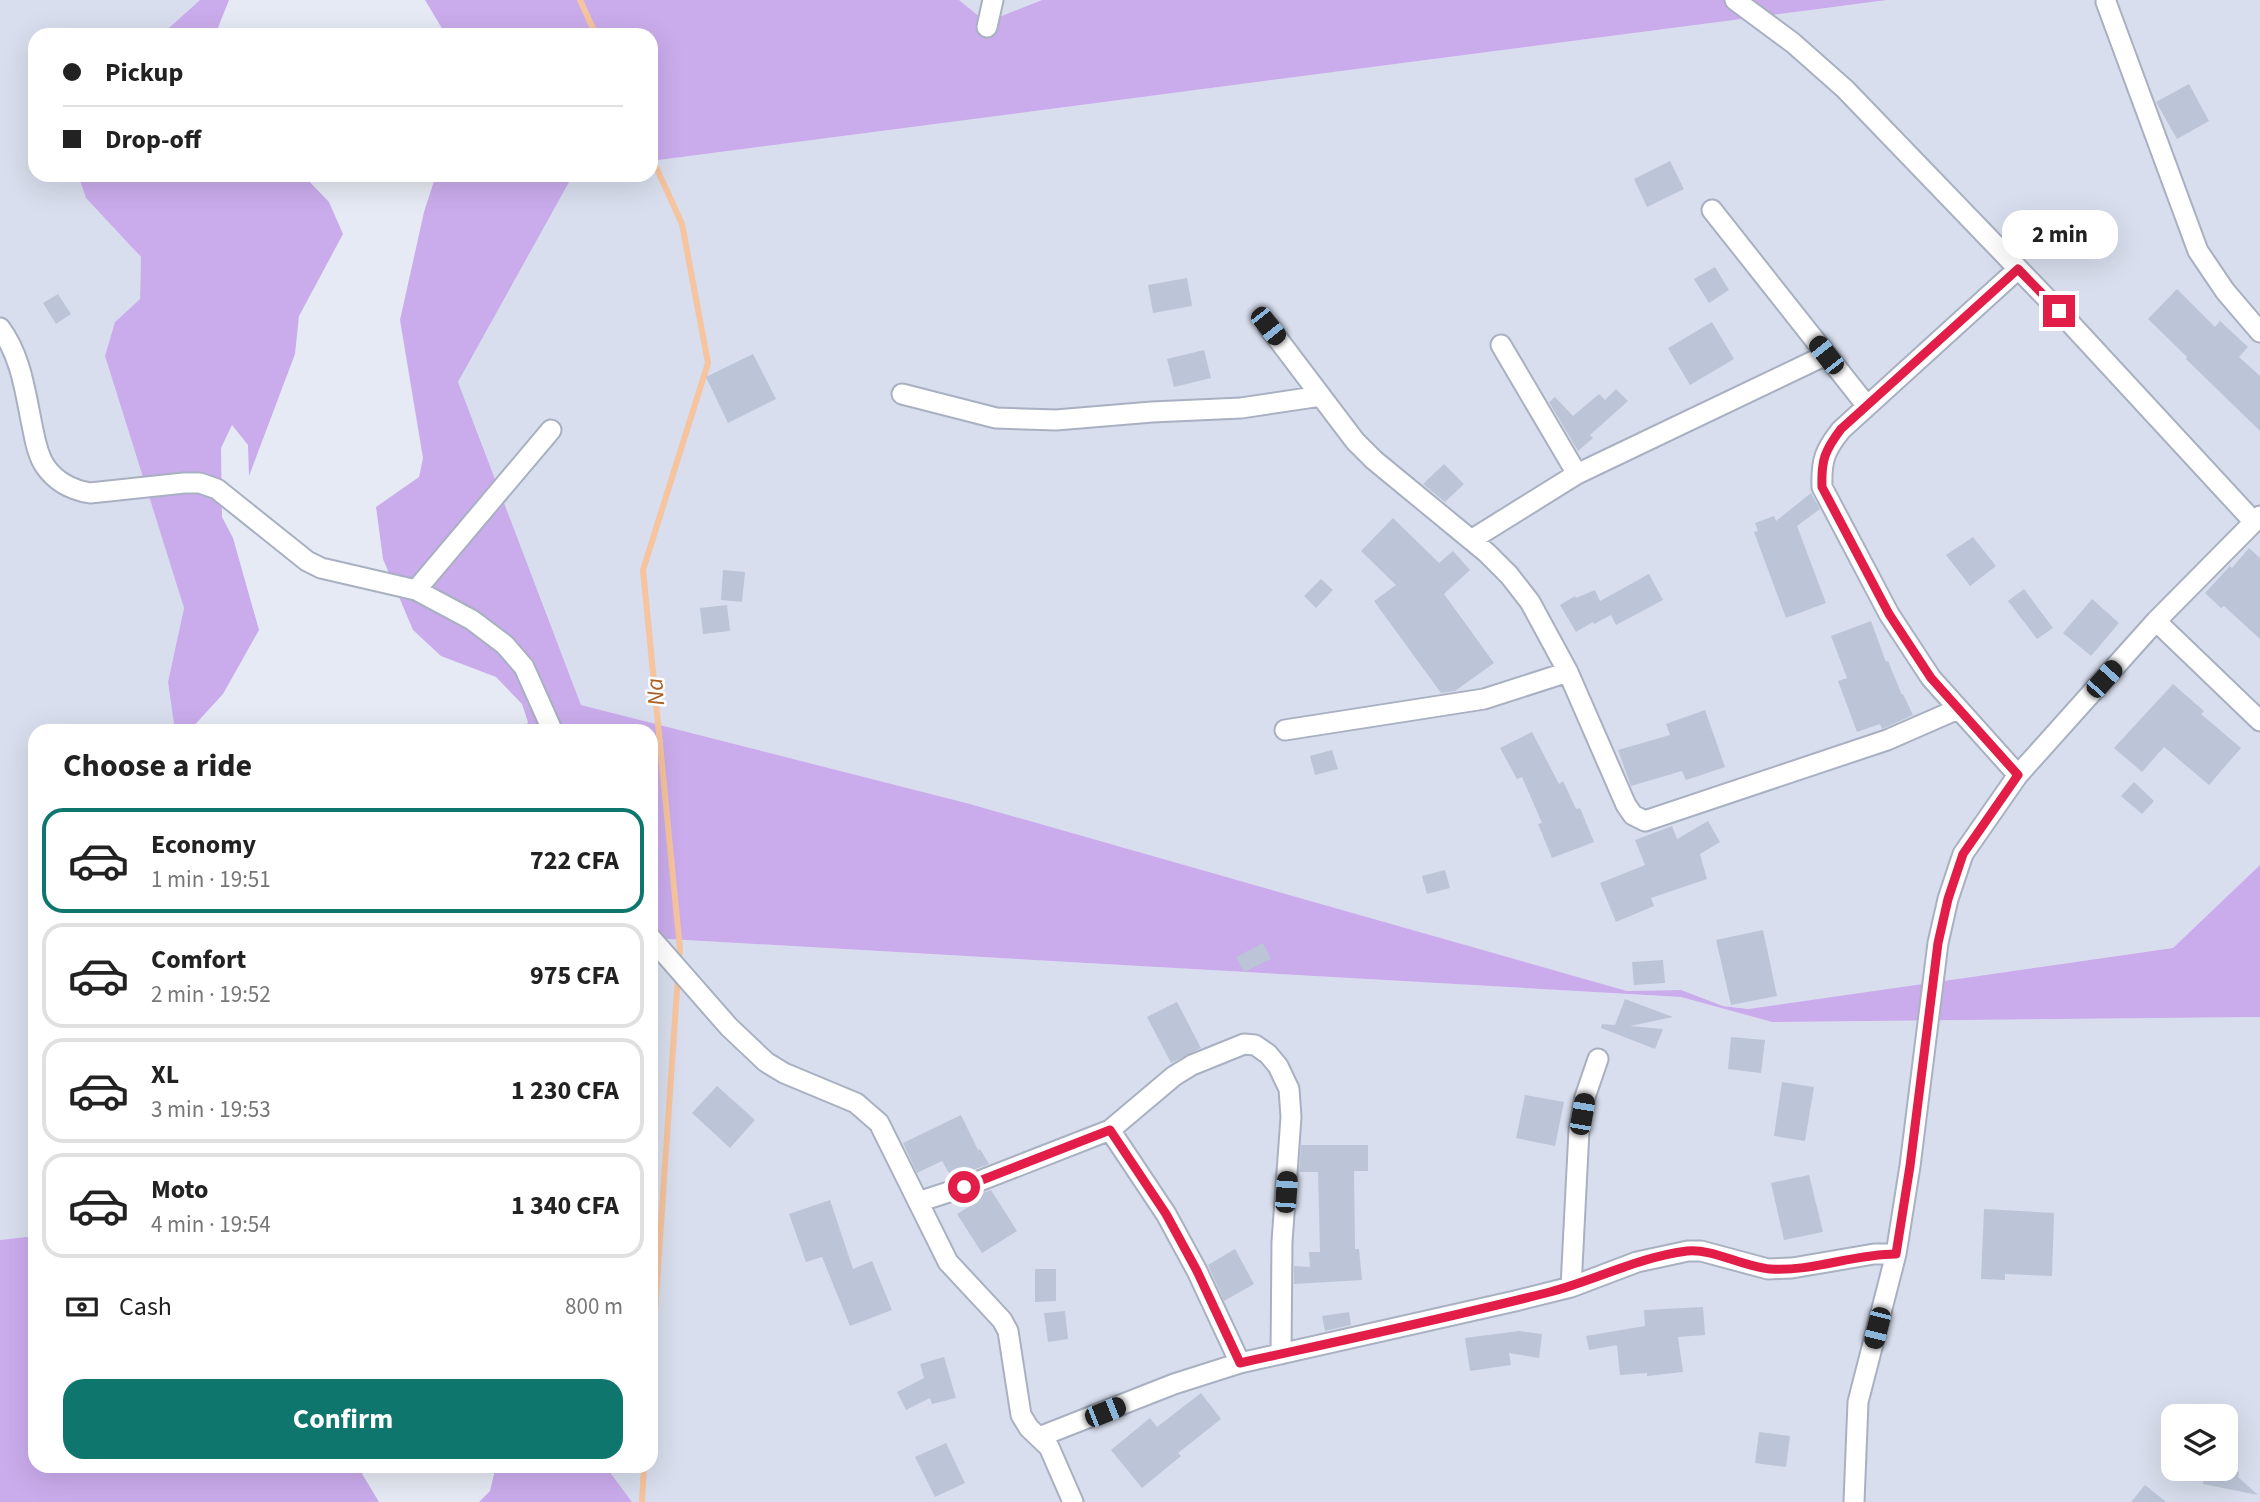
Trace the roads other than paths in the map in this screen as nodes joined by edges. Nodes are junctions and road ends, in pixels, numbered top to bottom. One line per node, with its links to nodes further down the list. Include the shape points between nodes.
1 (993, 0): 4 (street)
2 (1735, 0): 6 (street, via 1844,89)
3 (2106, 2): 9 (street, via 2199,251)
4 (987, 27)
5 (1712, 210): 11 (street)
6 (2018, 269): 14 (street); 17 (street)
7 (1268, 326): 13 (street)
8 (0, 328): 19 (street, via 19,362 37,448 58,481 90,494 200,483 217,489 321,568)
9 (2260, 332)
10 (1501, 345): 16 (street)
11 (1826, 355): 14 (street); 16 (street)
12 (902, 394): 13 (street, via 996,418 1056,420 1241,408)
13 (1321, 396): 18 (street, via 1354,441)
14 (1867, 406): 22 (street, via 1828,446 1821,465 1822,487 1889,614 1931,678)
15 (551, 430): 19 (street)
16 (1577, 474): 18 (street)
17 (2257, 519): 20 (street)
18 (1471, 540): 21 (street, via 1530,602)
19 (416, 590): 24 (street, via 472,620 505,645 524,667)
20 (2156, 621): 23 (street); 26 (street)
21 (1568, 672): 22 (street, via 1626,805 1645,821 1887,740); 25 (street, via 1484,699)
22 (1958, 709): 26 (street)
23 (2260, 721)
24 (549, 724)
25 (1285, 730)
26 (2018, 775): 31 (street, via 1963,854 1948,899 1938,943)
27 (658, 946): 30 (street, via 766,1062 856,1103 873,1118)
28 (1598, 1059): 32 (street, via 1579,1130)
29 (1110, 1130): 30 (street); 33 (street, via 1174,1076 1244,1044 1255,1045 1278,1066 1289,1089 1291,1117 1282,1242); 34 (street, via 1166,1214)
30 (918, 1202): 35 (street, via 948,1262 1002,1320 1021,1415)
31 (1896, 1254): 32 (street, via 1768,1269 1688,1251 1637,1262); 37 (street, via 1858,1402)
32 (1571, 1287): 33 (street)
33 (1281, 1354): 34 (street)
34 (1240, 1363): 35 (street)
35 (1039, 1437): 36 (street, via 1049,1447)
36 (1073, 1502)
37 (1853, 1502)

